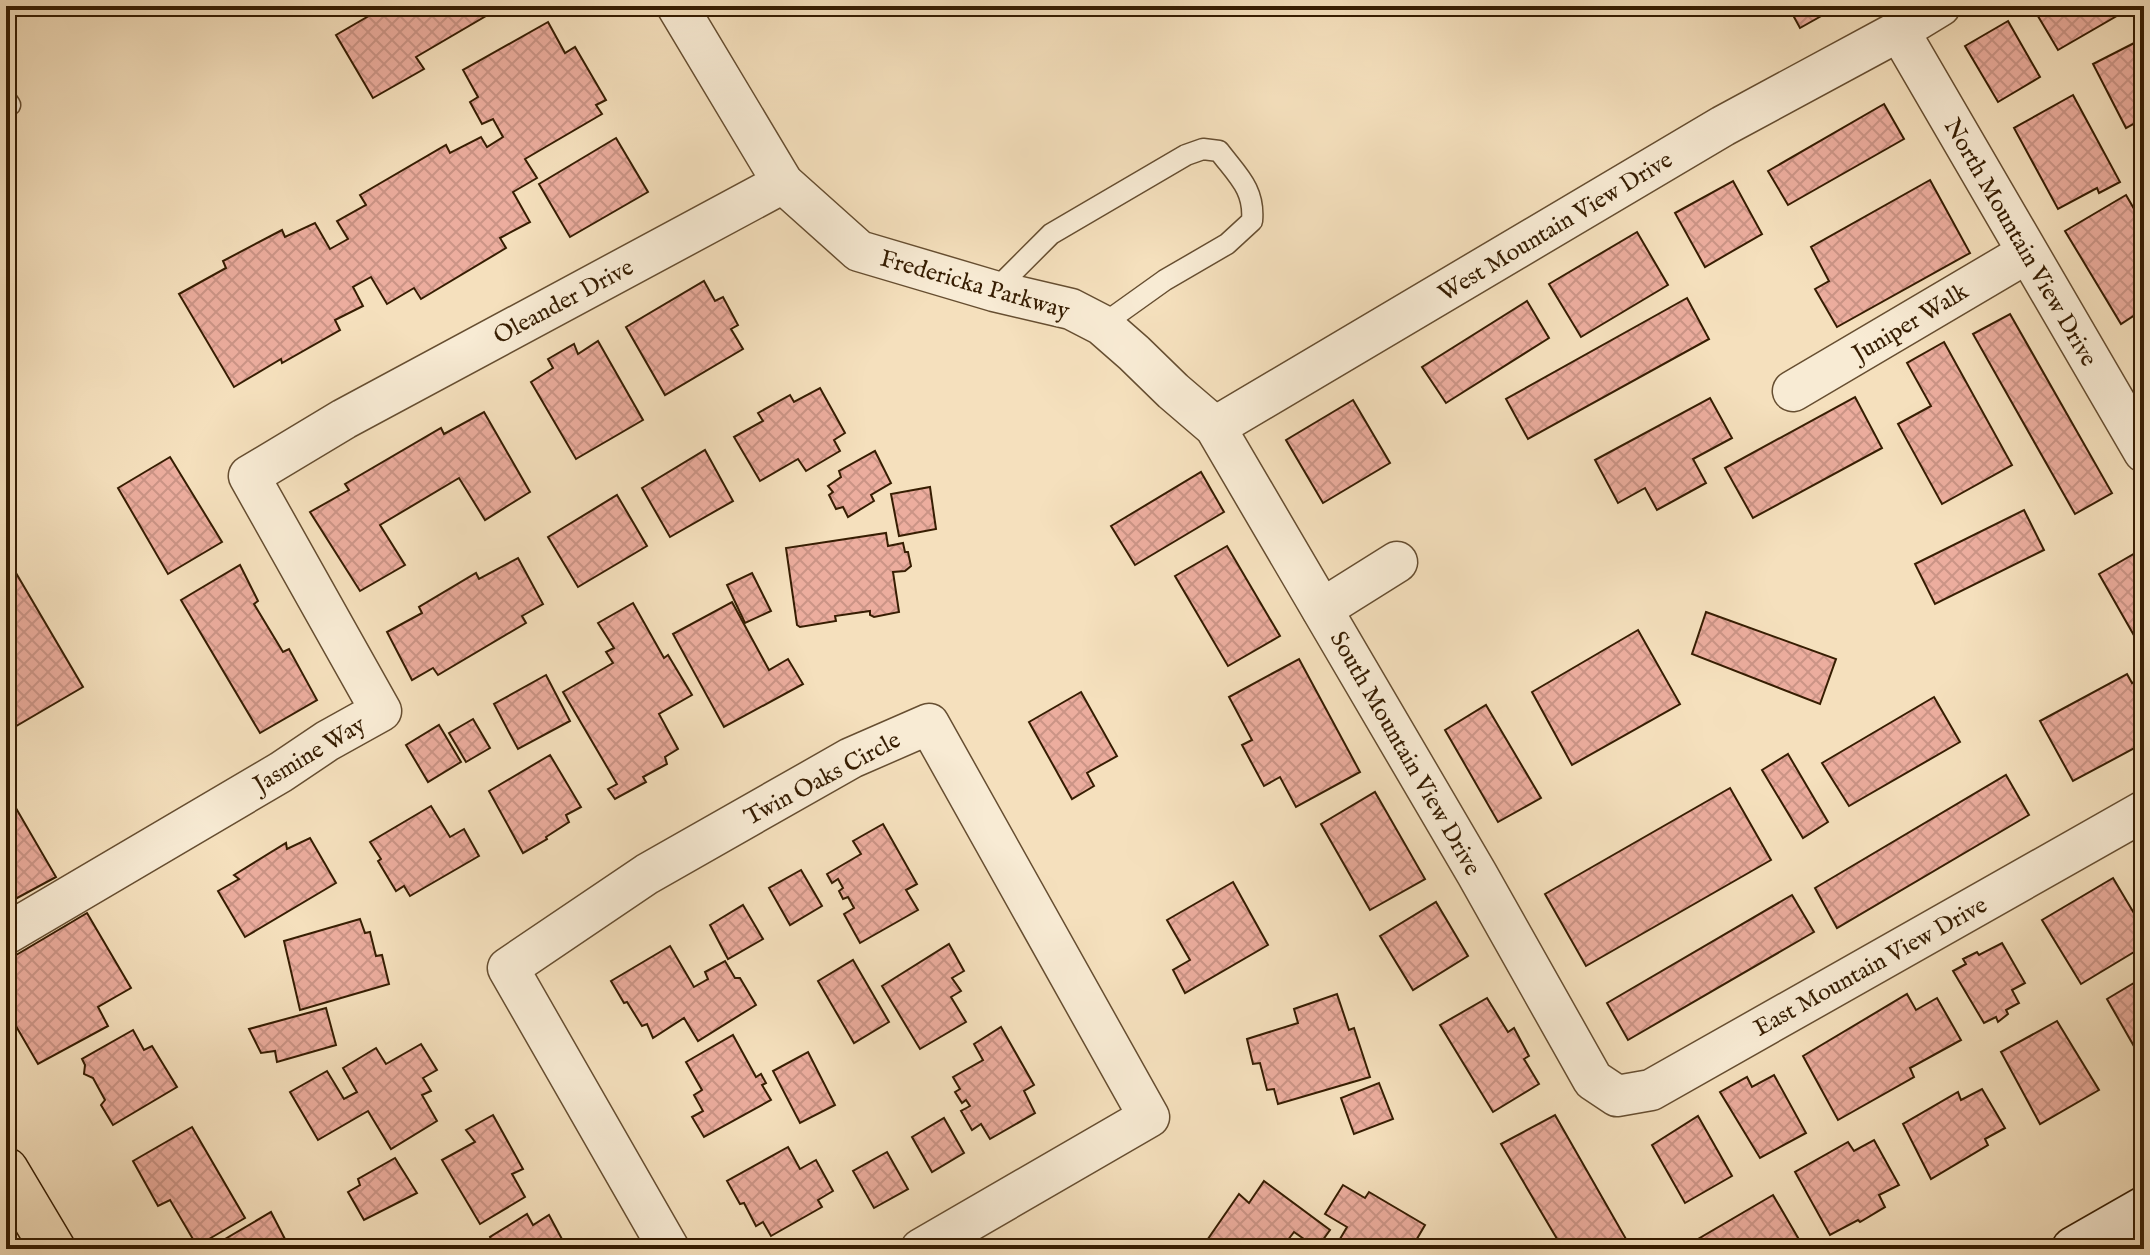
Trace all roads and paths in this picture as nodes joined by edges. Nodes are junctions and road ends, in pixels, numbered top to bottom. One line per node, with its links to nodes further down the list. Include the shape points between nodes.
1 (677, 6): 4 (street, Fredericka Parkway)
2 (1940, 6): 3 (street, West Mountain View Drive)
3 (1899, 31): 5 (street, North Mountain View Drive); 9 (street, West Mountain View Drive, via 1723,126)
4 (783, 183): 6 (street, Fredericka Parkway, via 859,251); 11 (street, Oleander Drive, via 344,419)
5 (2027, 253): 8 (street, Juniper Walk); 10 (street, North Mountain View Drive)
6 (994, 291): 7 (street, Fredericka Parkway, via 1071,309); 7 (lane, via 1051,234 1186,155 1219,151 1250,194 1252,221 1227,244)
7 (1102, 325): 9 (street, Fredericka Parkway)
8 (1793, 391)
9 (1215, 427): 13 (street, South Mountain View Drive)
10 (2144, 452)
11 (249, 476): 15 (street, Jasmine Way, via 381,711)
12 (1397, 562): 13 (street)
13 (1322, 609): 16 (street, South Mountain View Drive)
14 (2144, 811): 16 (street, East Mountain View Drive, via 1651,1090 1617,1096)
15 (6, 934)
16 (1593, 1080)
17 (6, 1170): 19 (main road)
18 (2144, 1209): 22 (street)
19 (53, 1249)
20 (669, 1249): 21 (street, Twin Oaks Circle, via 508,968 647,874 851,758 929,724 1149,1117)
21 (921, 1249)
22 (2074, 1249)

